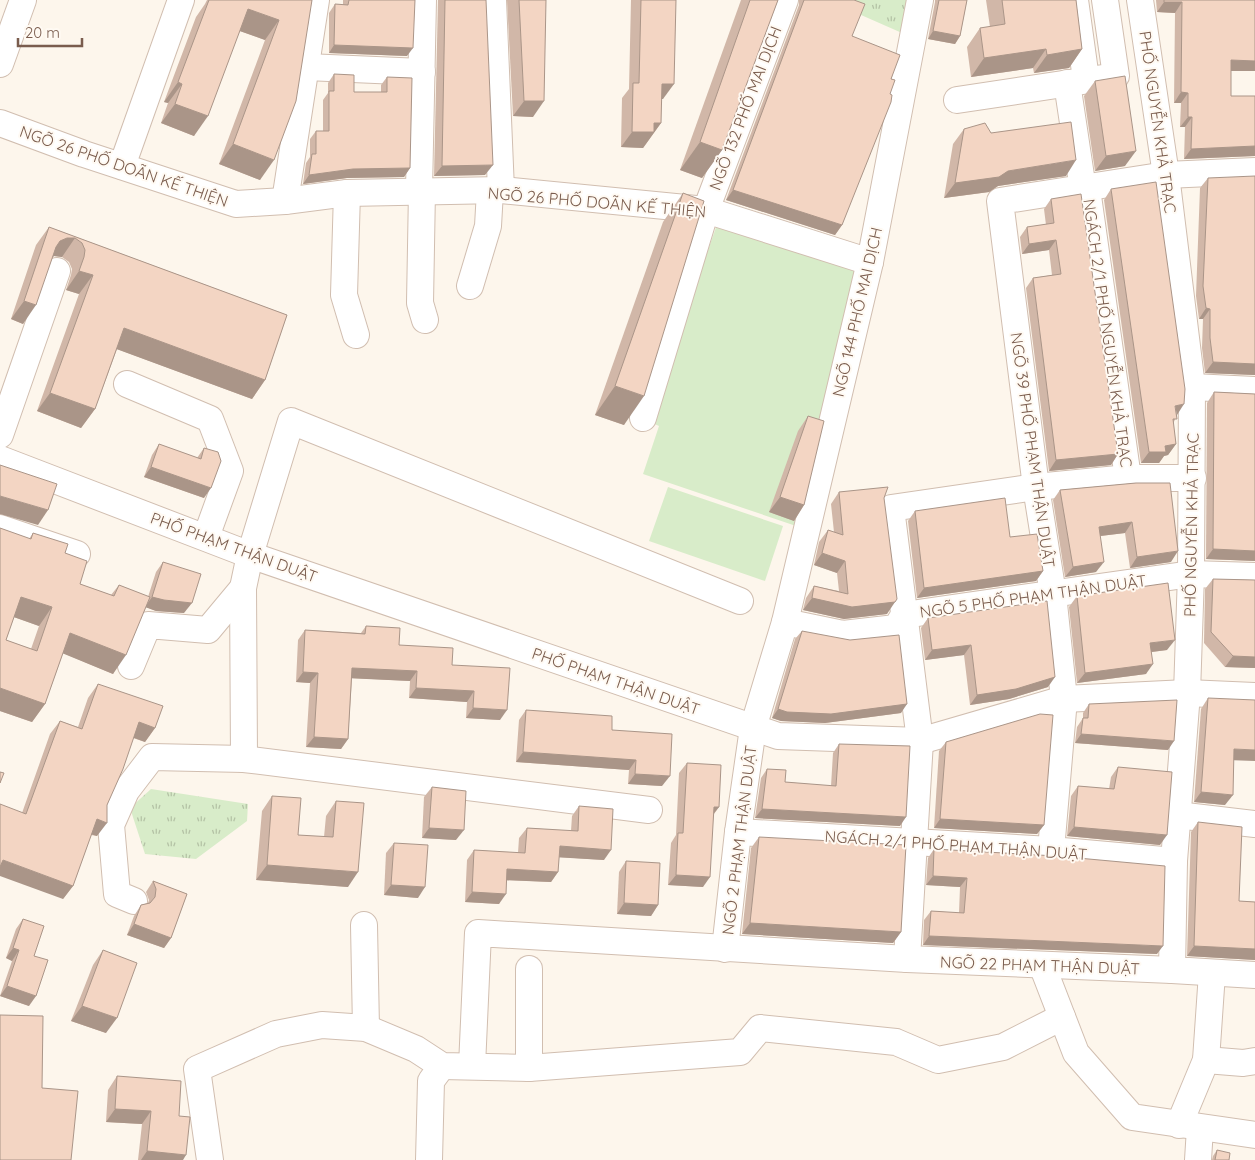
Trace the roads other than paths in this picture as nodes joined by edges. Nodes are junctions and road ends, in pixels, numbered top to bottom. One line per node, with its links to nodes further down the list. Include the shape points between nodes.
1 (23, 0): 11 (street)
2 (181, 0): 17 (street)
3 (316, 0): 12 (street)
4 (423, 0): 13 (street)
5 (493, 0): 22 (street)
6 (785, 0): 25 (street, NGÕ 132 PHỐ MAI DỊCH)
7 (920, 0): 26 (street, NGÕ 144 PHỐ MAI DỊCH)
8 (1075, 0): 14 (street, NGÁCH 2/1 PHỐ NGUYỄN KHẢ TRẠC)
9 (1105, 0): 14 (street, via 1116,76)
10 (1140, 0): 19 (street, PHỐ NGUYỄN KHẢ TRẠC)
11 (0, 64)
12 (306, 67): 13 (street); 24 (street)
13 (422, 72): 21 (street)
14 (1076, 81): 15 (street); 20 (street, NGÁCH 2/1 PHỐ NGUYỄN KHẢ TRẠC)
15 (957, 100)
16 (0, 123): 17 (street, NGÕ 26 PHỐ DOÃN KẾ THIỆN)
17 (122, 166): 24 (street, NGÕ 26 PHỐ DOÃN KẾ THIỆN, via 236,204)
18 (1255, 171): 19 (street)
19 (1166, 176): 20 (street); 32 (street, PHỐ NGUYỄN KHẢ TRẠC)
20 (1084, 183): 37 (street, NGÁCH 2/1 PHỐ NGUYỄN KHẢ TRẠC); 39 (street, NGÕ 39 PHỐ PHẠM THẬN DUẬT, via 1000,201)
21 (420, 190): 22 (street, NGÕ 26 PHỐ DOÃN KẾ THIỆN); 23 (street, NGÕ 26 PHỐ DOÃN KẾ THIỆN); 29 (street, via 420,303)
22 (495, 190): 25 (street, NGÕ 26 PHỐ DOÃN KẾ THIỆN); 28 (street)
23 (347, 193): 24 (street, NGÕ 26 PHỐ DOÃN KẾ THIỆN); 30 (street, via 344,294)
24 (285, 201)
25 (706, 210): 26 (street, NGÕ 26 PHỐ DOÃN KẾ THIỆN); 34 (street, NGÕ 132 PHỐ MAI DỊCH)
26 (870, 262): 50 (street, NGÕ 144 PHỐ MAI DỊCH)
27 (57, 271): 35 (street)
28 (470, 286)
29 (425, 320)
30 (356, 335)
31 (127, 384): 41 (street, via 210,419 230,471)
32 (1192, 388): 33 (street); 38 (street, PHỐ NGUYỄN KHẢ TRẠC)
33 (1255, 390)
34 (643, 418)
35 (0, 435)
36 (0, 459): 41 (street, PHỐ PHẠM THẬN DUẬT)
37 (1128, 478): 38 (street); 39 (street)
38 (1193, 478): 44 (street, PHỐ NGUYỄN KHẢ TRẠC)
39 (1036, 487): 47 (street, NGÕ 39 PHỐ PHẠM THẬN DUẬT); 49 (street, via 891,508)
40 (0, 528): 42 (street)
41 (206, 537): 43 (street, PHỐ PHẠM THẬN DUẬT)
42 (77, 554)
43 (250, 555): 46 (street); 48 (street, via 291,421); 55 (street, PHỐ PHẠM THẬN DUẬT)
44 (1191, 574): 45 (street, NGÕ 5 PHỐ PHẠM THẬN DUẬT); 47 (street, NGÕ 5 PHỐ PHẠM THẬN DUẬT); 52 (street, PHỐ NGUYỄN KHẢ TRẠC)
45 (1255, 576)
46 (243, 588): 51 (street, via 208,630 148,625); 57 (street)
47 (1054, 594): 49 (street, NGÕ 5 PHỐ PHẠM THẬN DUẬT); 54 (street, NGÕ 39 PHỐ PHẠM THẬN DUẬT)
48 (740, 601)
49 (904, 615): 50 (street, NGÕ 5 PHỐ PHẠM THẬN DUẬT, via 896,628 843,634); 56 (street)
50 (785, 622): 55 (street)
51 (131, 666)
52 (1187, 693): 53 (street, PHỐ PHẠM THẬN DUẬT); 54 (street, PHỐ PHẠM THẬN DUẬT); 59 (street, PHỐ NGUYỄN KHẢ TRẠC)
53 (1255, 696)
54 (1064, 699): 56 (street, PHỐ PHẠM THẬN DUẬT); 63 (street, NGÕ 39 PHỐ PHẠM THẬN DUẬT)
55 (753, 728): 56 (street, PHỐ PHẠM THẬN DUẬT, via 778,736); 61 (street, NGÕ 2 PHẠM THẬN DUẬT)
56 (920, 740): 62 (street)
57 (244, 759): 58 (street); 65 (street, via 152,757 126,791 111,825 117,894)
58 (649, 810)
59 (1178, 815): 60 (street); 64 (street, PHỐ NGUYỄN KHẢ TRẠC)
60 (1255, 824)
61 (738, 832): 62 (street, NGÁCH 2/1 PHỐ PHẠM THẬN DUẬT); 67 (street, NGÕ 2 PHẠM THẬN DUẬT)
62 (912, 842): 63 (street, NGÁCH 2/1 PHỐ PHẠM THẬN DUẬT); 68 (street)
63 (1051, 850): 64 (street, NGÁCH 2/1 PHỐ PHẠM THẬN DUẬT)
64 (1174, 861): 71 (street, PHỐ NGUYỄN KHẢ TRẠC)
65 (134, 901)
66 (364, 925): 75 (street)
67 (726, 950): 68 (street, NGÕ 2 PHẠM THẬN DUẬT); 79 (street, via 478,932)
68 (907, 959): 69 (street, NGÕ 22 PHẠM THẬN DUẬT)
69 (1042, 966): 71 (street, NGÕ 22 PHẠM THẬN DUẬT); 74 (street)
70 (529, 969): 80 (street)
71 (1172, 970): 72 (street)
72 (1212, 973): 73 (street); 76 (street)
73 (1255, 975)
74 (1062, 1017): 80 (street, via 1003,1047 938,1060 896,1042 760,1028 740,1052); 81 (street, via 1076,1053 1132,1117)
75 (366, 1028): 78 (street, via 416,1049); 83 (street, via 322,1025 276,1034 197,1069)
76 (1206, 1060): 77 (street); 81 (street)
77 (1255, 1061)
78 (442, 1066): 79 (street); 84 (street, via 431,1081)
79 (472, 1066): 80 (street)
80 (529, 1068)
81 (1190, 1127): 82 (street); 85 (street)
82 (1255, 1135)
83 (210, 1160)
84 (429, 1160)
85 (1198, 1160)

